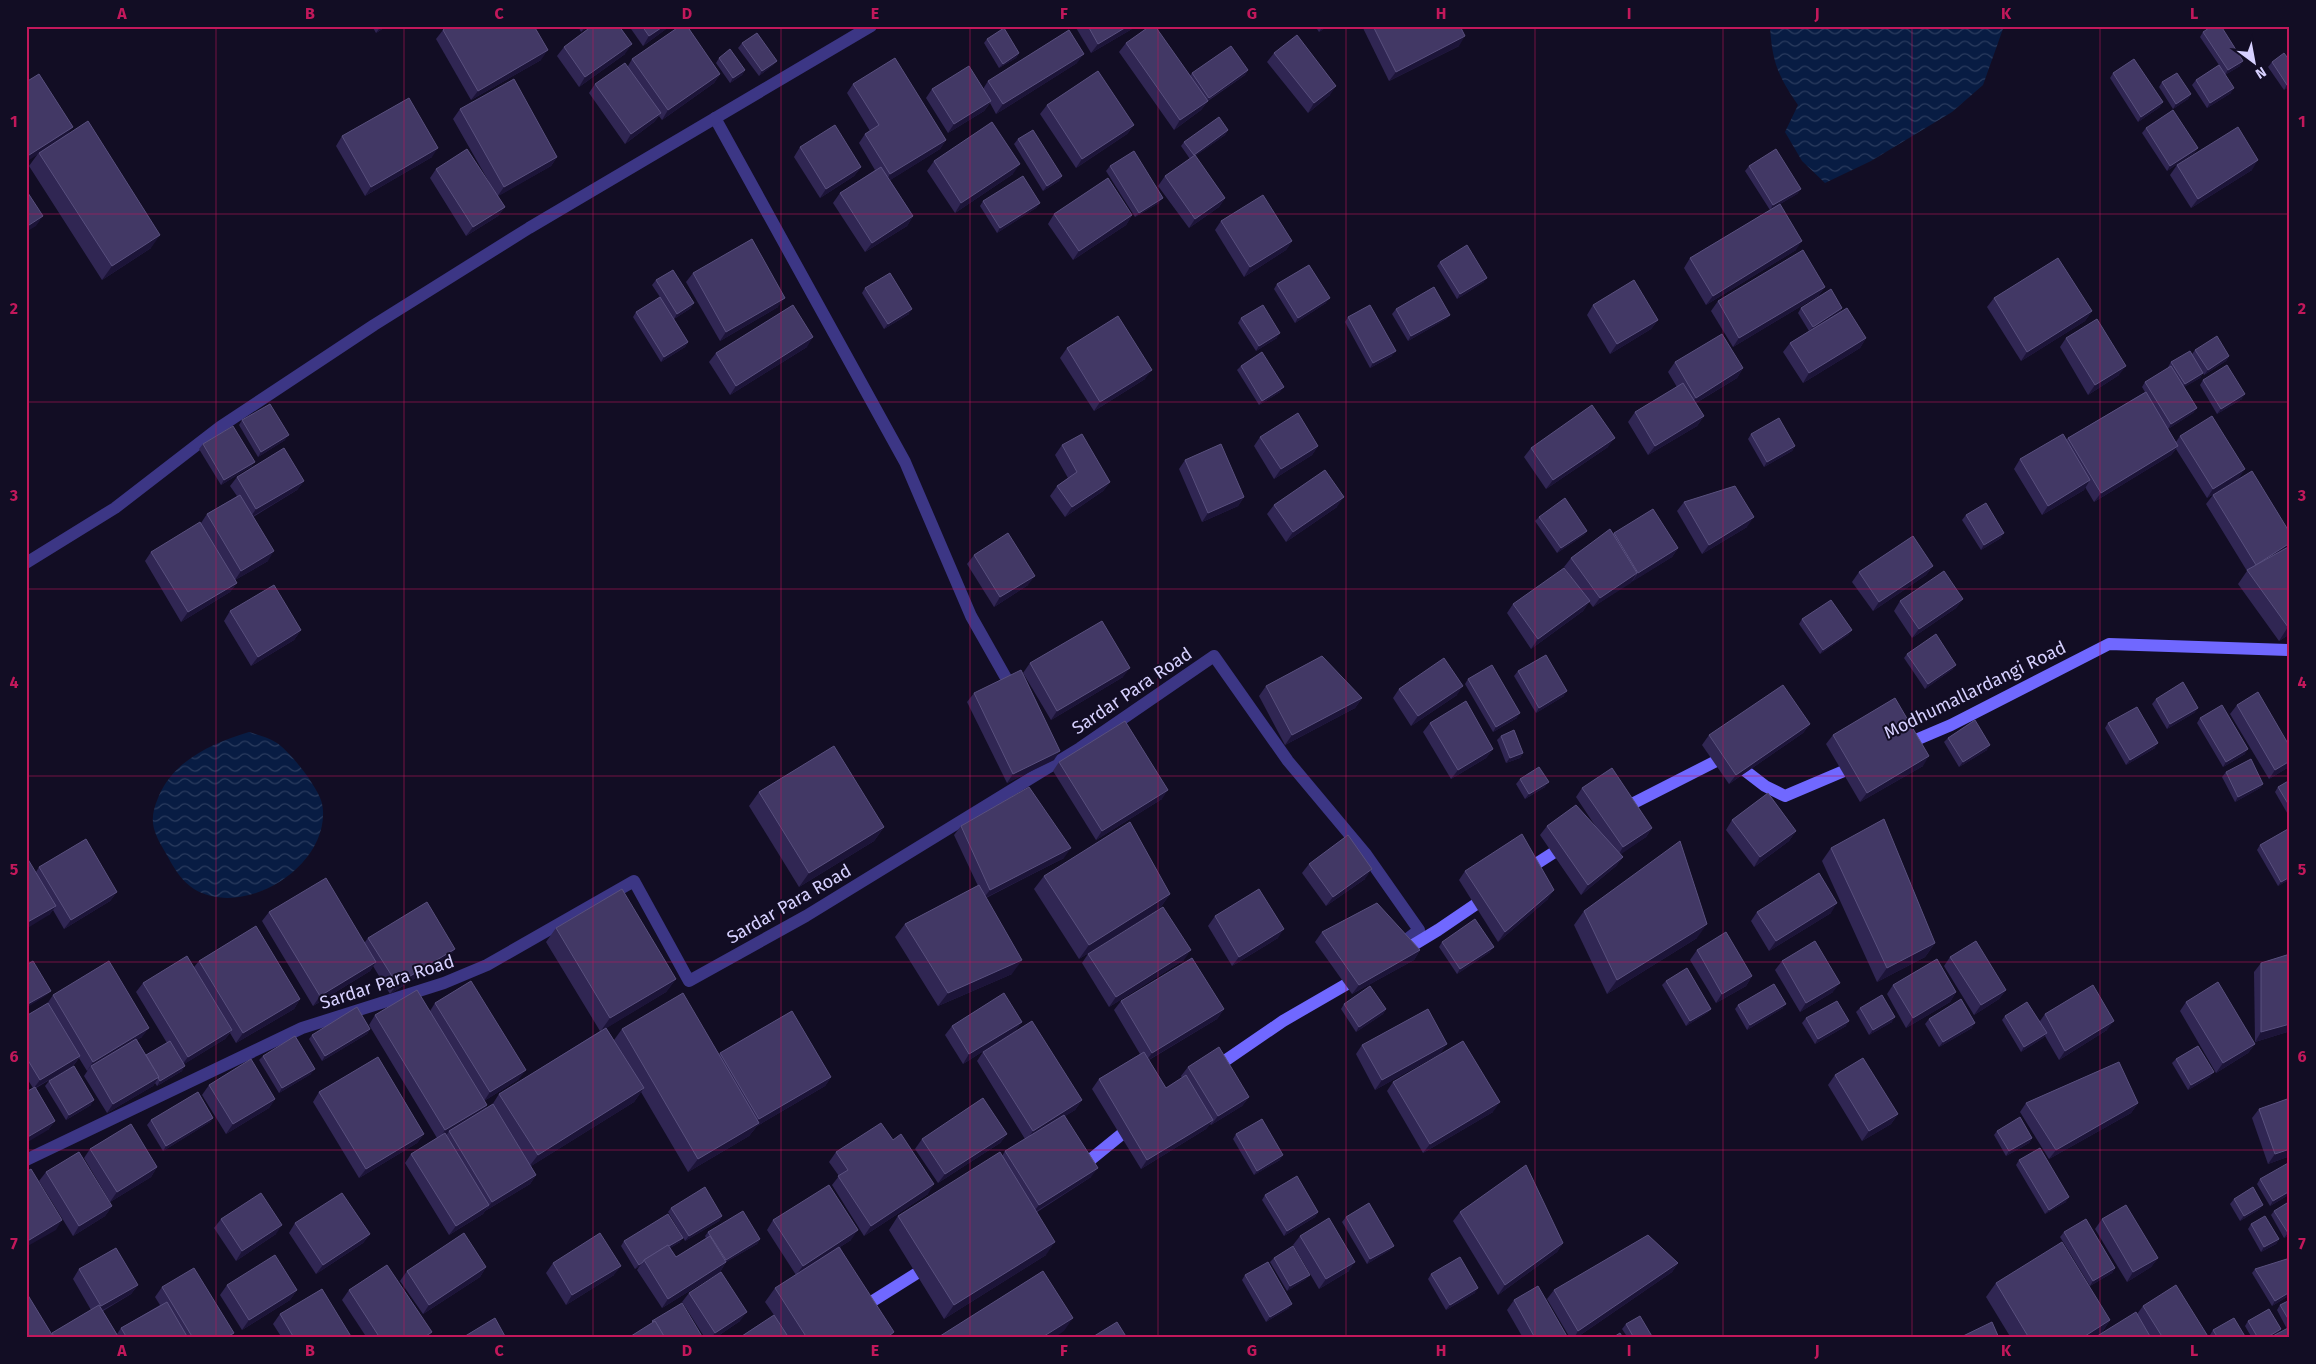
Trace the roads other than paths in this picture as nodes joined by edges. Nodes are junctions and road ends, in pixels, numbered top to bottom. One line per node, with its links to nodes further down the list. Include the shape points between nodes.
1 (871, 26): 2 (street)
2 (715, 118): 3 (street, via 374,325 220,427 115,508); 5 (street, via 905,462 971,616)
3 (26, 563)
4 (2290, 650): 6 (street, Modhumallardangi Road, via 2109,644 1951,725)
5 (1018, 701)
6 (1890, 751)
7 (1872, 758): 8 (street, Modhumallardangi Road, via 1785,796 1765,786 1726,756)
8 (1613, 814)
9 (1580, 836): 10 (street)
10 (1514, 879)
11 (1499, 889): 15 (street, Sardar Para Road, via 1438,930 1390,956 1419,930 1365,853 1288,761 1214,656 1080,748 806,916 689,981 634,881 487,965 444,983 302,1028)
12 (1365, 973): 13 (street, via 1283,1021)
13 (1204, 1076)
14 (1142, 1119): 16 (street)
15 (26, 1160)
16 (1070, 1177)
17 (944, 1256): 18 (street)
18 (852, 1314)

